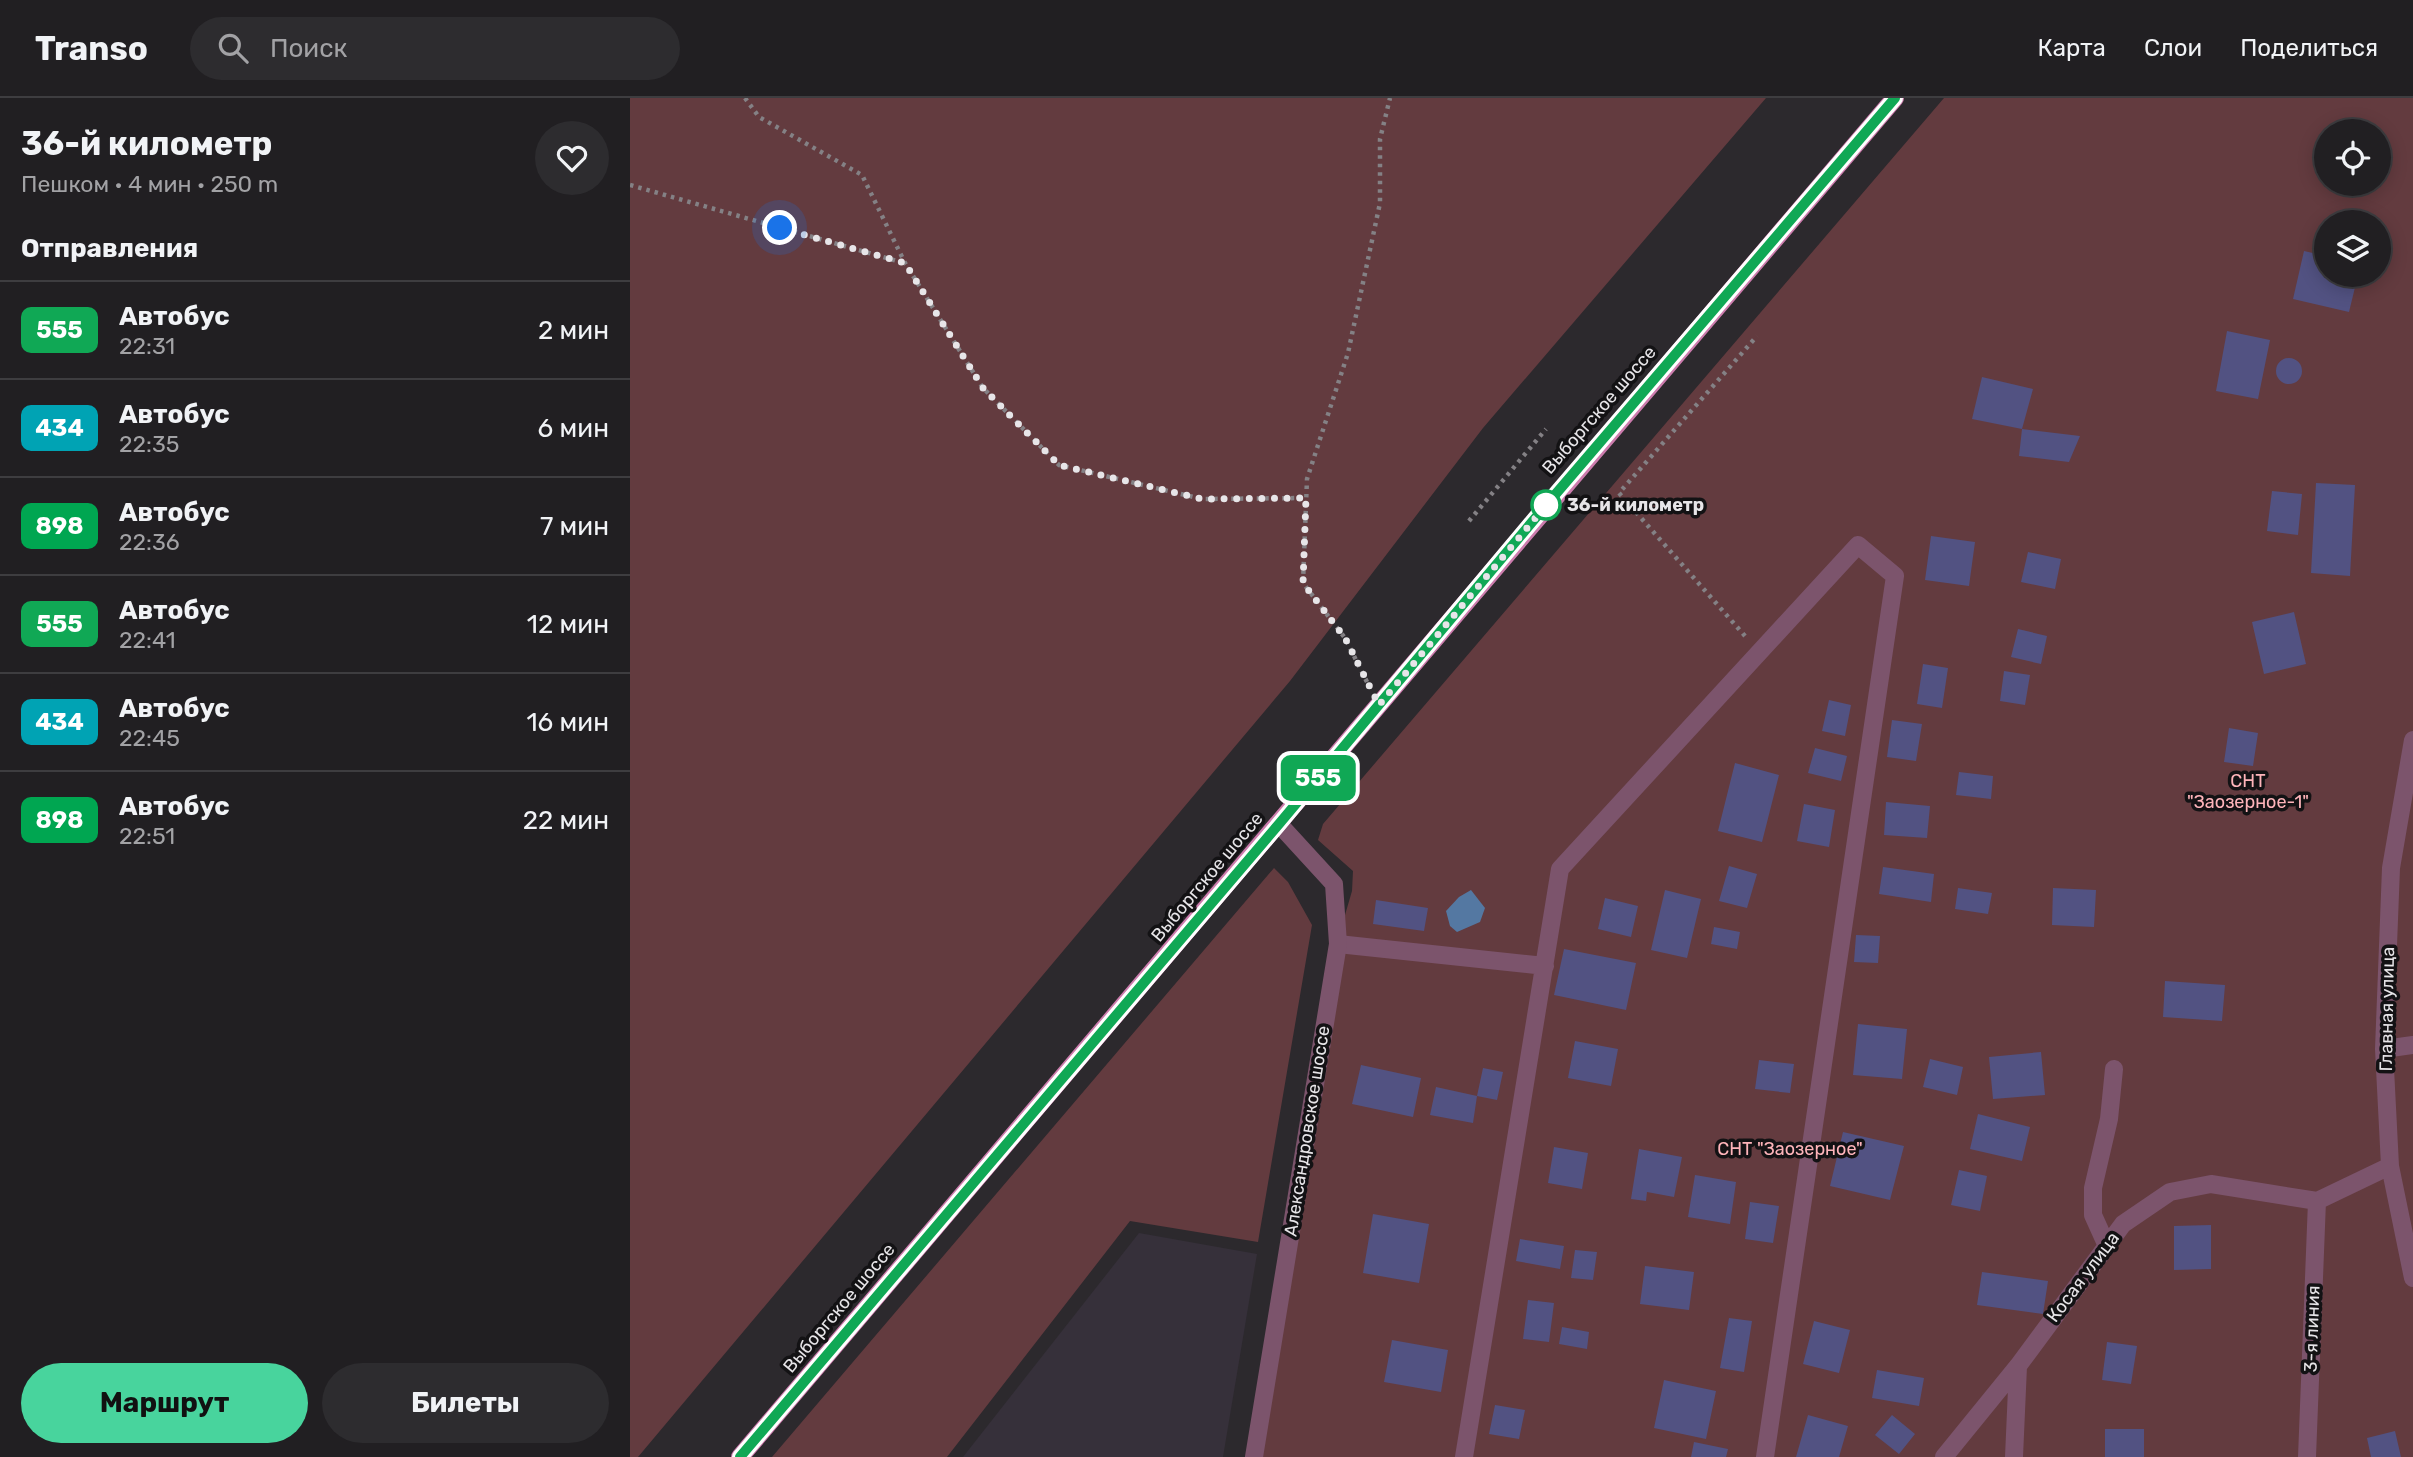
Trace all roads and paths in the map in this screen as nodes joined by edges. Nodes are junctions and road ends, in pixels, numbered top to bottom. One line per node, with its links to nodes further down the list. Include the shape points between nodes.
1 (746, 98): 5 (path, via 759,117 862,175)
2 (1390, 98): 8 (path, via 1380,139 1380,202 1348,353 1307,479)
3 (1895, 98): 11 (main road, Выборгское шоссе)
4 (630, 185): 5 (path)
5 (905, 263): 8 (path, via 983,388 1059,465 1202,499)
6 (1757, 336): 10 (path, via 1619,493)
7 (1546, 429): 9 (path)
8 (1306, 498): 11 (path, via 1303,583 1345,638)
9 (1469, 521)
10 (1759, 653): 15 (street, via 1560,869); 27 (street, via 1858,544 1895,576)
11 (1379, 705): 13 (main road, Выборгское шоссе)
12 (2413, 740): 17 (street, Главная улица, via 2391,868)
13 (1279, 824): 14 (street, Александровское шоссе, via 1334,884); 24 (main road, Выборгское шоссе)
14 (1338, 944): 15 (street); 25 (street, Александровское шоссе)
15 (1545, 966): 26 (street)
16 (2413, 1045): 17 (street)
17 (2384, 1049): 19 (street, Главная улица)
18 (2114, 1069): 21 (street, via 2109,1119 2093,1188 2093,1215)
19 (2390, 1166): 20 (street); 22 (street, Главная улица)
20 (2317, 1201): 21 (street, Косая улица, via 2211,1184 2170,1192 2123,1224); 30 (street, 3-я линия)
21 (2107, 1246): 23 (street, Косая улица)
22 (2413, 1278)
23 (2018, 1366): 28 (street, Косая улица); 29 (street)
24 (740, 1457)
25 (1254, 1457)
26 (1464, 1457)
27 (1765, 1457)
28 (1944, 1457)
29 (2014, 1457)
30 (2307, 1457)

